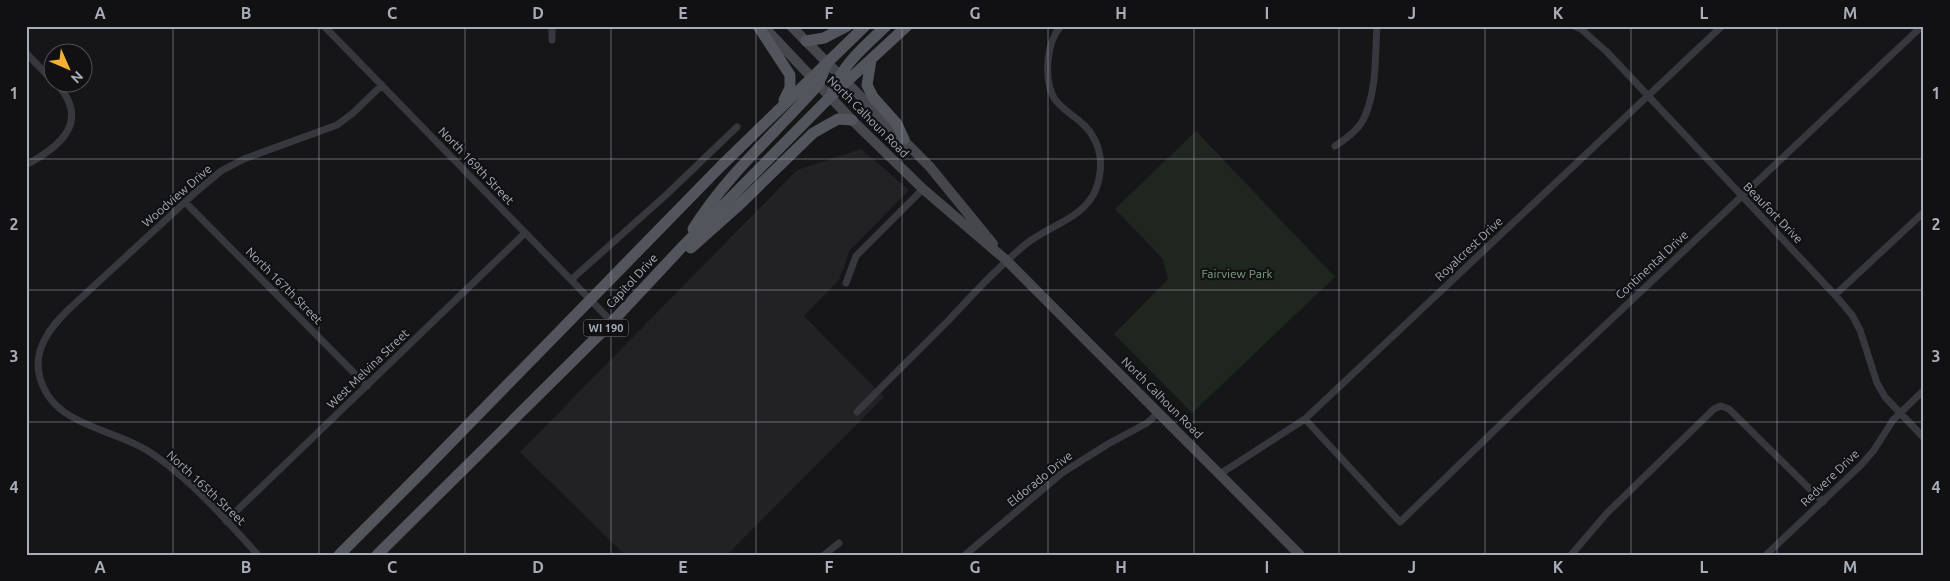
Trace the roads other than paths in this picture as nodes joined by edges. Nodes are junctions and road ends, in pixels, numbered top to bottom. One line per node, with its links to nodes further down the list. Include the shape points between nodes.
1 (324, 26): 23 (street, North 169th Street)
2 (552, 26): 15 (street)
3 (758, 26): 27 (main road, via 790,75 790,88)
4 (763, 26): 22 (street, North Calhoun Road)
5 (791, 26): 16 (street, North Calhoun Road)
6 (847, 26): 16 (main road, via 824,38)
7 (865, 26): 19 (main road)
8 (886, 26): 21 (main road, via 865,45)
9 (908, 26): 18 (main road)
10 (1061, 26): 39 (street, via 1050,47 1049,84 1054,98 1085,126 1095,140 1101,172 1095,191 1072,217 1042,232)
11 (1377, 26): 31 (street, via 1374,84 1365,117 1349,137)
12 (1574, 26): 25 (street, Beaufort Drive, via 1595,40)
13 (1722, 26): 25 (street, Royalcrest Drive)
14 (1922, 26): 34 (street, Continental Drive)
15 (552, 40)
16 (806, 41): 19 (street, North Calhoun Road)
17 (26, 53): 20 (street)
18 (872, 59): 21 (main road); 30 (main road, via 867,85 873,97 897,124)
19 (827, 62): 21 (street, North Calhoun Road); 22 (main road)
20 (42, 70)
21 (843, 78): 26 (main road); 30 (street, North Calhoun Road)
22 (815, 81): 26 (street, North Calhoun Road); 27 (main road, Capitol Drive / WI 190); 38 (main road, via 727,181)
23 (382, 86): 35 (street, Woodview Drive, via 337,125 232,165 210,179); 37 (street, North 169th Street)
24 (62, 92): 32 (street, via 69,100 72,113 68,133)
25 (1647, 96): 34 (street, Beaufort Drive); 52 (street, Royalcrest Drive)
26 (830, 97): 28 (street, North Calhoun Road); 38 (main road, Capitol Drive / WI 190)
27 (779, 108): 44 (main road, Capitol Drive / WI 190)
28 (852, 120): 33 (street, North Calhoun Road); 42 (main road, via 838,119 813,133 737,207)
29 (737, 127): 40 (street)
30 (904, 139): 39 (street, North Calhoun Road, via 947,186)
31 (1335, 146)
32 (26, 165)
33 (923, 189): 39 (street, North Calhoun Road); 41 (street, via 856,256)
34 (1742, 196): 43 (street, Beaufort Drive); 52 (street, Continental Drive, via 1400,522)
35 (186, 202): 46 (street, Woodview Drive, via 56,323 40,351); 47 (street, North 167th Street)
36 (1924, 212): 43 (street)
37 (525, 233): 40 (street, North 169th Street); 47 (street, West Melvina Street)
38 (683, 246): 42 (main road, Capitol Drive / WI 190)
39 (1006, 260): 49 (street); 50 (street, North Calhoun Road)
40 (572, 279): 44 (street, North 169th Street)
41 (846, 283)
42 (642, 291): 45 (main road, Capitol Drive / WI 190)
43 (1835, 295): 51 (street, Beaufort Drive, via 1860,330 1876,383)
44 (591, 300): 45 (street, North 169th Street); 59 (main road, Capitol Drive / WI 190)
45 (612, 322): 60 (main road, Capitol Drive / WI 190)
46 (40, 378): 56 (street, North 165th Street, via 46,394 62,412 155,455)
47 (367, 386): 56 (street, West Melvina Street)
48 (1924, 390): 51 (street, Redvere Drive)
49 (857, 412)
50 (1159, 412): 54 (street, North Calhoun Road); 62 (street, Eldorado Drive, via 1147,423 1062,473)
51 (1900, 414): 53 (street, Beaufort Drive); 55 (street, Redvere Drive, via 1861,465)
52 (1305, 419): 54 (street, Royalcrest Drive)
53 (1924, 438)
54 (1220, 474): 63 (street, North Calhoun Road)
55 (1823, 502): 64 (street, via 1729,409 1721,406 1607,513); 65 (street, Redvere Drive)
56 (226, 520): 58 (street, North 165th Street)
57 (839, 543): 61 (street)
58 (258, 555)
59 (339, 555)
60 (377, 555)
61 (825, 555)
62 (965, 555)
63 (1300, 555)
64 (1570, 555)
65 (1766, 555)

